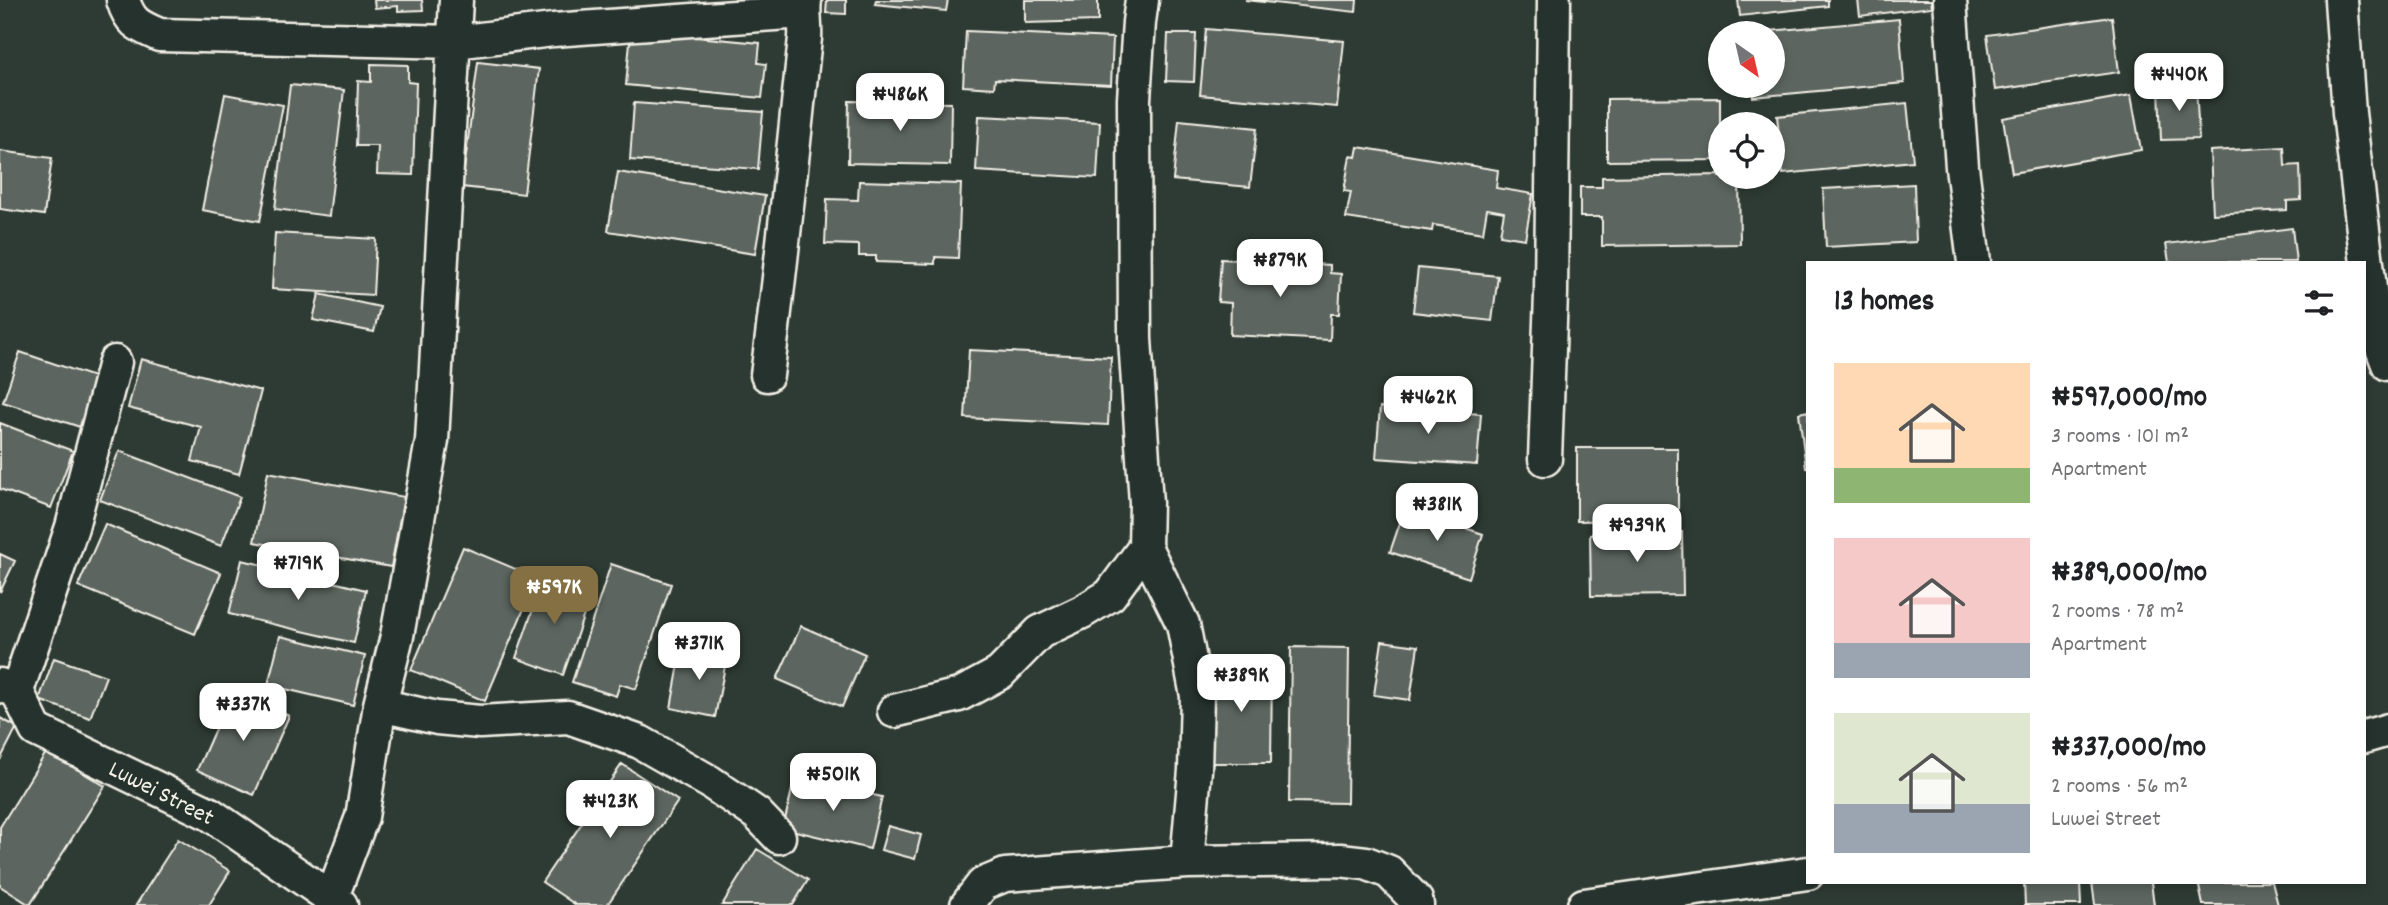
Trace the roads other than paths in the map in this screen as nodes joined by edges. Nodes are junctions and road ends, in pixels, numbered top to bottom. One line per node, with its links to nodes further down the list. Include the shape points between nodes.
1 (123, 0): 8 (street, via 136,24 159,34)
2 (456, 0): 8 (street)
3 (1142, 0): 14 (street, via 1134,99 1135,313)
4 (1554, 0): 13 (street)
5 (1950, 0): 9 (street)
6 (2341, 0): 11 (street, via 2349,113 2375,330)
7 (804, 6): 8 (street); 12 (street, via 783,257)
8 (455, 42): 16 (street, via 432,441)
9 (1974, 261)
10 (115, 362): 15 (street, via 72,527)
11 (2388, 365)
12 (767, 375)
13 (1545, 459)
14 (1145, 547): 17 (street, via 1110,595 1040,632 1000,673 959,695); 21 (street, via 1183,624 1197,696)
15 (8, 688): 23 (street, Luwei Street, via 36,730 210,814)
16 (380, 705): 20 (street, via 480,722 568,717 640,742 757,814); 23 (street, via 362,817)
17 (894, 711)
18 (2388, 730): 19 (street)
19 (2366, 736)
20 (779, 837)
21 (1187, 862): 24 (street, via 1005,876 982,884); 25 (street, via 1366,863 1389,872)
22 (1806, 873): 26 (street)
23 (337, 901)
24 (967, 905)
25 (1417, 905)
26 (1584, 905)

